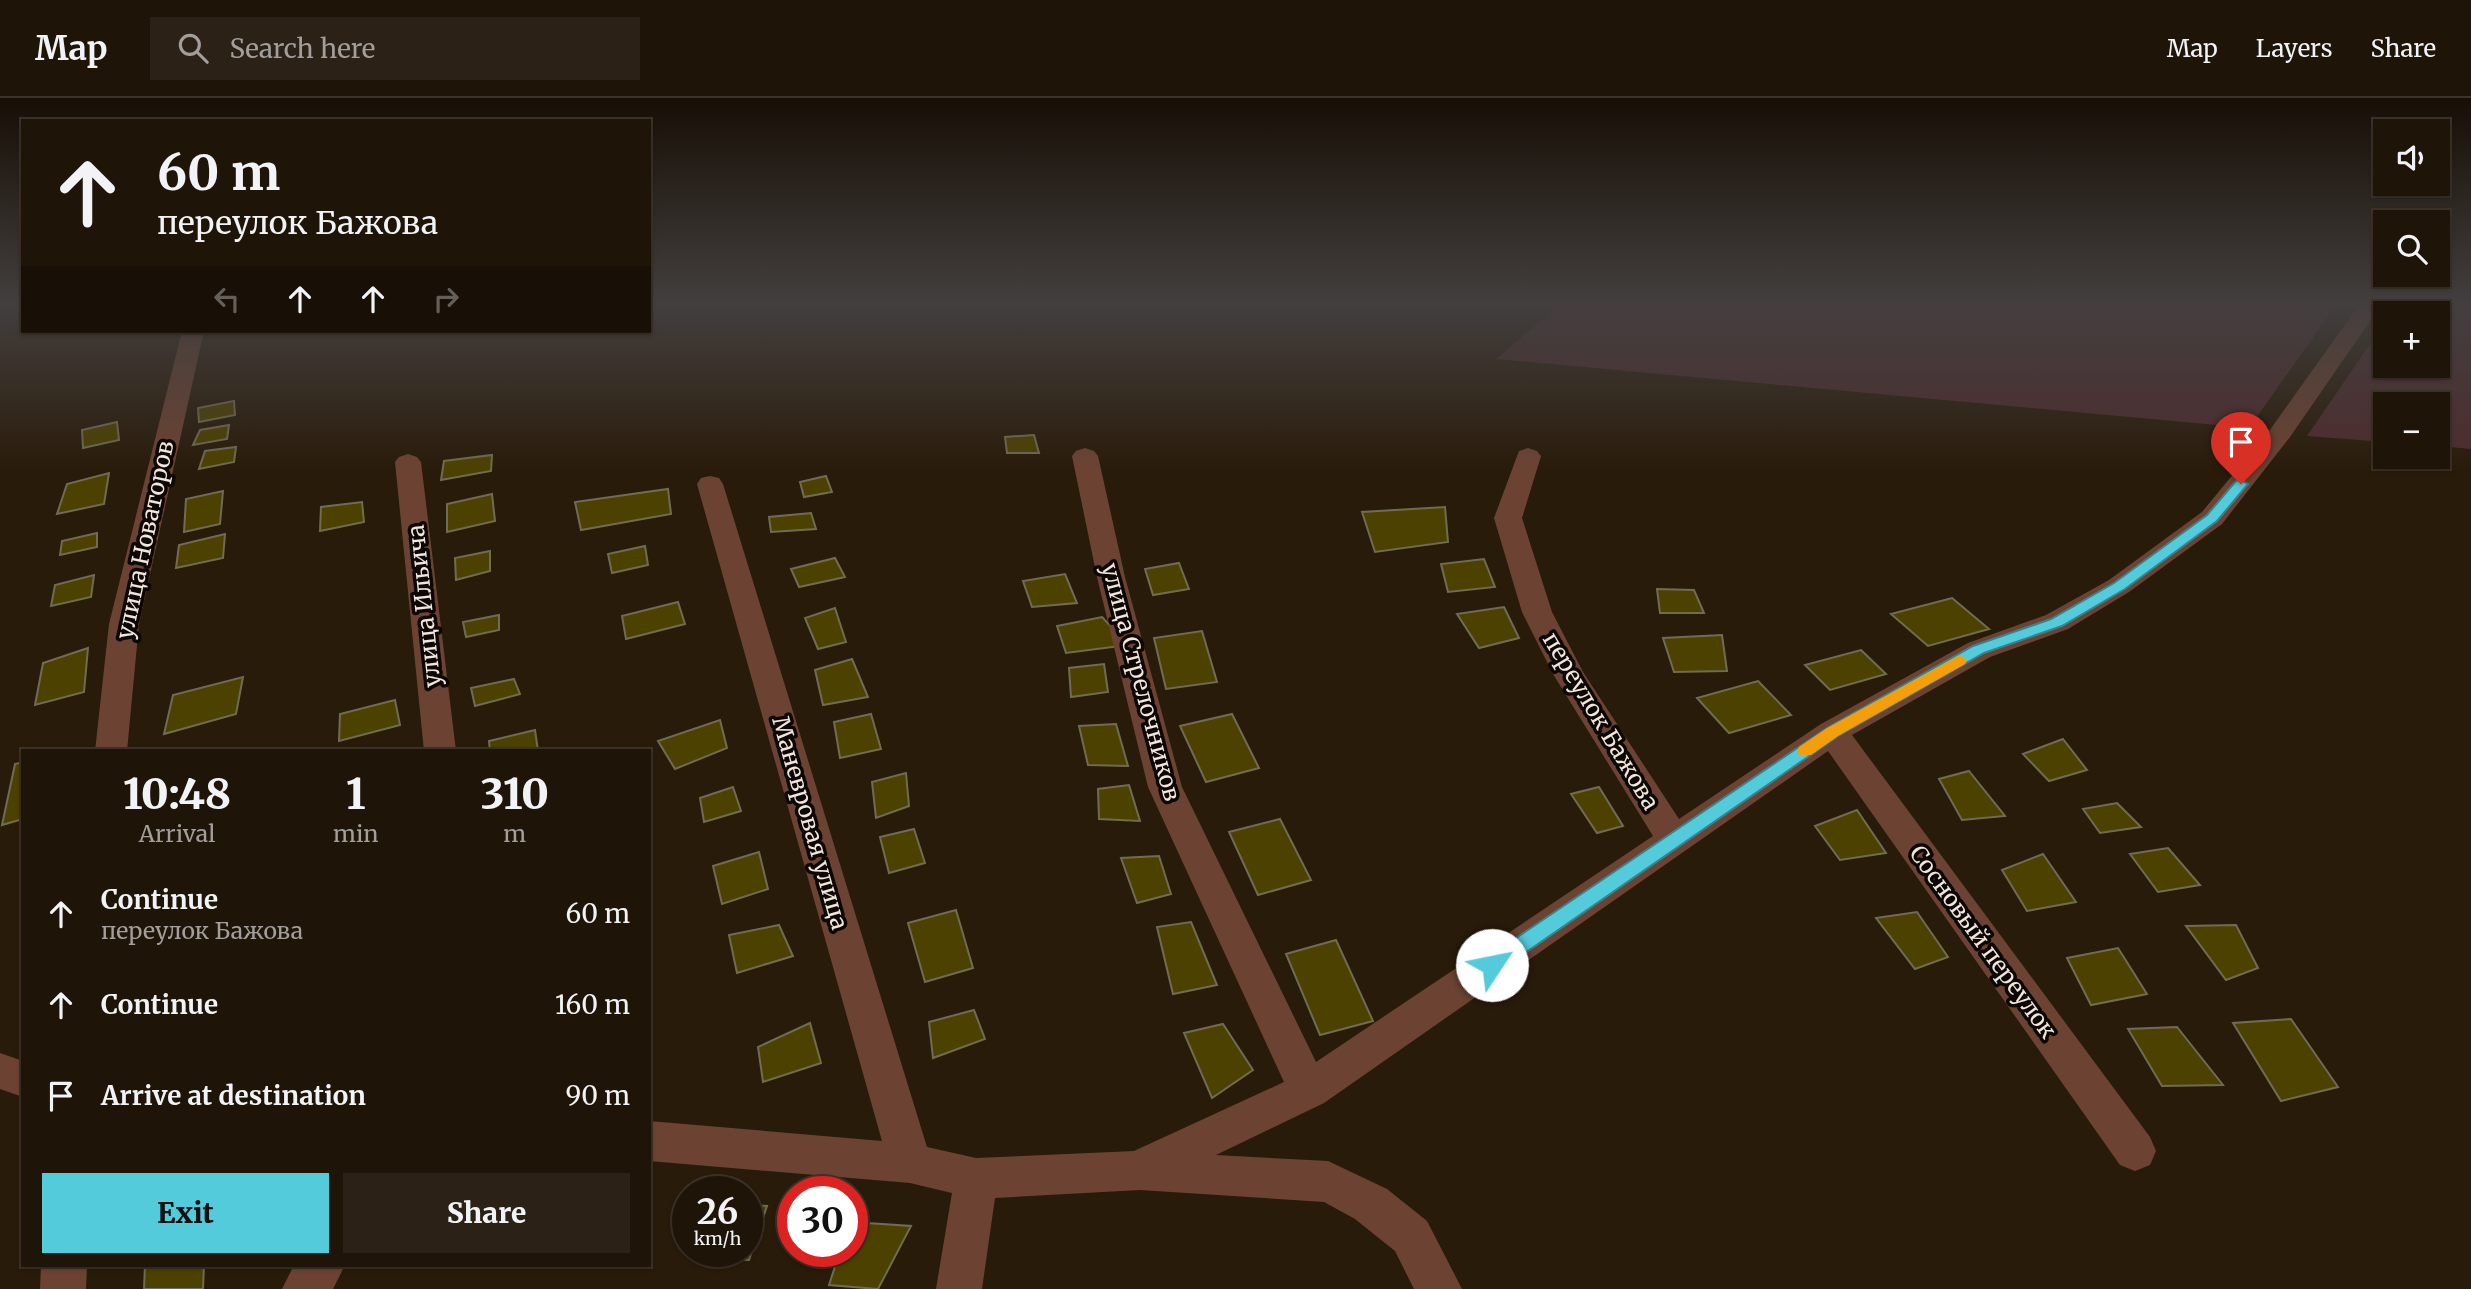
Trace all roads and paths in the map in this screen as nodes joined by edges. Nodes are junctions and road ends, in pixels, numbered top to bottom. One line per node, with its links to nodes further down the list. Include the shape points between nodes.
1 (186, 361): 8 (street, улица Новаторов, via 124,624)
2 (2331, 361): 7 (street, via 2274,442 2212,518 2119,586 2057,622 1979,650)
3 (1084, 456): 13 (street, улица Стрелочников, via 1165,787)
4 (1528, 456): 10 (street, переулок Бажова, via 1508,518 1537,612 1569,674)
5 (408, 462): 9 (street, улица Ильича)
6 (710, 484): 16 (street, Маневровая улица)
7 (1832, 732): 10 (street); 15 (street, Сосновый переулок)
8 (111, 749)
9 (440, 749)
10 (1674, 840): 13 (street)
11 (0, 1071): 12 (street)
12 (21, 1078)
13 (1310, 1090): 17 (street)
14 (651, 1141): 16 (street)
15 (2135, 1151)
16 (911, 1163): 18 (street)
17 (1137, 1171): 18 (street); 24 (street, via 1328,1182 1371,1203 1411,1236)
18 (976, 1178): 23 (street)
19 (64, 1267): 21 (street)
20 (321, 1267): 22 (street)
21 (63, 1289)
22 (305, 1289)
23 (959, 1289)
24 (1439, 1289)

